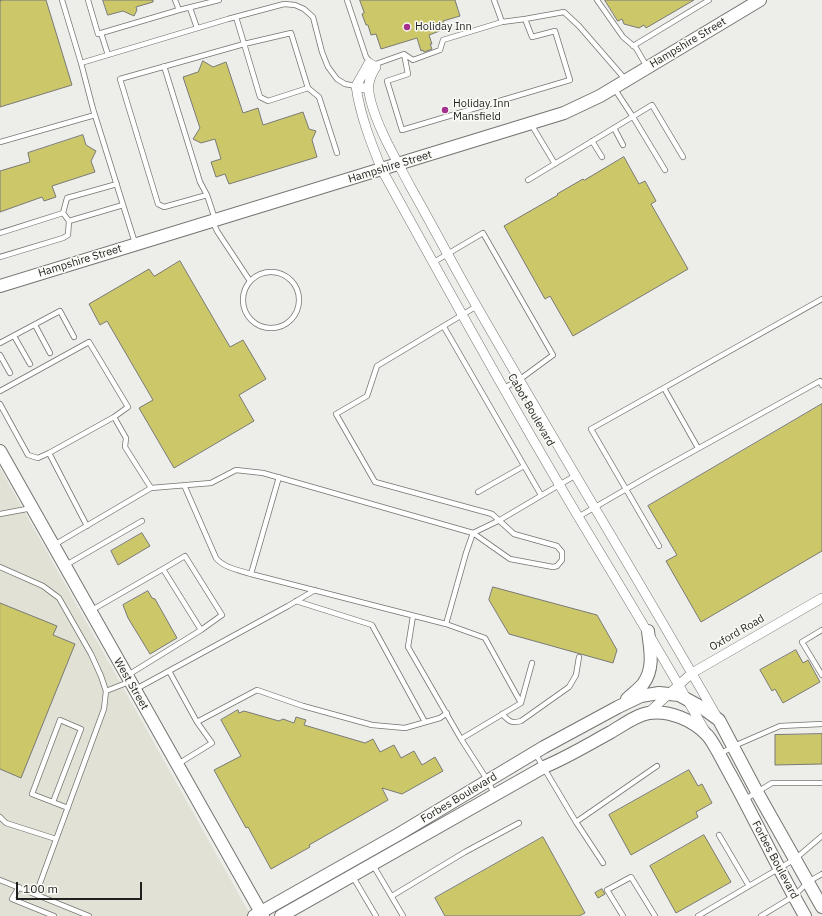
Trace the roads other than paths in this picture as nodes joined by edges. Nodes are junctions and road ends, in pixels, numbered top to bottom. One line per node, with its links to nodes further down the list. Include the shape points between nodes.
1 (62, 0): 23 (lane)
2 (88, 0): 18 (lane, via 98,34)
3 (175, 0): 13 (lane)
4 (219, 0): 10 (lane)
5 (347, 0): 24 (lane, via 366,57)
6 (494, 0): 16 (lane)
7 (597, 0): 20 (lane, via 619,32)
8 (709, 0): 20 (lane)
9 (760, 0): 26 (street, Hampshire Street, via 746,6)
10 (200, 2): 12 (lane)
11 (290, 2): 14 (lane); 28 (lane, via 313,17 322,52 328,67 337,79)
12 (190, 8): 13 (lane); 17 (lane)
13 (179, 10): 18 (lane)
14 (236, 17): 17 (lane); 19 (lane)
15 (525, 19): 16 (lane); 21 (lane, via 532,37 555,31 570,80 402,130 388,81 408,74); 27 (lane, via 564,12)
16 (502, 22): 21 (lane, via 443,40 440,50 413,60)
17 (197, 28): 22 (lane)
18 (101, 33): 22 (lane)
19 (244, 44): 25 (lane); 29 (lane, via 290,33); 29 (lane, via 260,97 268,101)
20 (633, 46): 26 (lane)
21 (404, 54): 24 (lane)
22 (108, 55): 23 (lane)
23 (81, 63): 32 (lane)
24 (373, 65): 28 (street, via 369,63); 31 (street, via 376,67)
25 (164, 66): 48 (lane, via 200,182); 48 (lane, via 120,79 158,204 164,207)
26 (648, 68): 27 (street, Hampshire Street)
27 (627, 80): 30 (street, Hampshire Street)
28 (356, 86): 31 (street); 44 (street, Cabot Boulevard, via 373,148)
29 (308, 88): 39 (lane, via 319,97)
30 (614, 88): 33 (lane); 34 (street, Hampshire Street, via 564,113)
31 (368, 89): 42 (street, Cabot Boulevard, via 380,128)
32 (95, 115): 36 (lane); 47 (lane)
33 (633, 117): 35 (lane); 41 (lane, via 652,106); 45 (lane)
34 (531, 124): 42 (street, Hampshire Street); 43 (lane)
35 (614, 128): 37 (lane); 38 (lane)
36 (0, 142)
37 (592, 142): 40 (lane); 43 (lane)
38 (623, 145)
39 (337, 153)
40 (602, 157)
41 (683, 157)
42 (399, 164): 44 (street, Hampshire Street); 55 (street, Cabot Boulevard)
43 (555, 164): 46 (lane)
44 (382, 170): 52 (street, Hampshire Street); 57 (street, Cabot Boulevard)
45 (665, 170)
46 (528, 180)
47 (116, 184): 49 (lane); 50 (lane, via 67,198)
48 (207, 195): 52 (lane)
49 (123, 205): 51 (lane); 54 (lane)
50 (63, 213): 51 (lane); 53 (lane)
51 (69, 221): 56 (lane, via 68,235 63,238)
52 (214, 221): 54 (street, Hampshire Street); 58 (lane, via 217,231)
53 (0, 233)
54 (136, 245): 59 (street, Hampshire Street)
55 (447, 254): 57 (lane); 61 (street, Cabot Boulevard); 72 (lane, via 483,233 553,355)
56 (0, 257)
57 (434, 262): 62 (street, Cabot Boulevard)
58 (250, 281): 58 (lane, via 243,301 247,314 256,325 277,328 284,326 294,317 298,310 299,296 289,278 283,274 269,272 262,273)
59 (0, 286)
60 (822, 299): 75 (lane)
61 (477, 306): 62 (lane); 72 (street, Cabot Boulevard)
62 (464, 315): 64 (lane); 74 (street, Cabot Boulevard)
63 (35, 325): 65 (lane); 66 (lane, via 60,311); 68 (lane)
64 (444, 327): 82 (lane); 95 (lane, via 377,366 367,396 336,414 375,482 492,514)
65 (14, 336): 67 (lane); 70 (lane)
66 (74, 337)
67 (0, 343)
68 (50, 353)
69 (0, 355): 71 (lane)
70 (30, 364)
71 (10, 373)
72 (519, 380): 74 (lane); 83 (street, Cabot Boulevard)
73 (821, 382): 79 (lane)
74 (504, 388): 85 (street, Cabot Boulevard)
75 (664, 388): 79 (lane); 88 (lane, via 591,430)
76 (0, 391): 78 (lane, via 89,342 128,407)
77 (0, 404): 81 (lane, via 28,455 38,458)
78 (114, 417): 81 (lane); 87 (lane, via 126,438 125,447)
79 (698, 448): 88 (lane)
80 (0, 451): 92 (street, West Street)
81 (49, 453): 97 (lane)
82 (524, 466): 89 (lane); 90 (lane)
83 (576, 475): 85 (lane); 91 (street, Cabot Boulevard)
84 (279, 478): 86 (lane, via 236,470 211,483); 98 (lane); 104 (lane)
85 (560, 484): 90 (lane); 94 (street, Cabot Boulevard)
86 (184, 485): 87 (lane); 104 (lane, via 216,558 224,565)
87 (151, 488): 97 (lane)
88 (625, 489): 91 (lane); 100 (lane)
89 (478, 492)
90 (541, 495): 95 (lane)
91 (595, 507): 94 (lane); 117 (street, Cabot Boulevard)
92 (32, 508): 93 (lane); 99 (street, West Street)
93 (0, 514)
94 (578, 517): 113 (street, Cabot Boulevard)
95 (500, 520): 98 (lane); 98 (lane, via 514,534 557,546 562,552 560,563 550,567 510,560)
96 (142, 521): 101 (lane)
97 (87, 526): 99 (lane)
98 (473, 532): 110 (lane)
99 (53, 545): 101 (street, West Street)
100 (659, 546)
101 (64, 566): 108 (street, West Street)
102 (0, 567): 121 (lane, via 43,586 59,598 91,654)
103 (163, 569): 108 (lane); 111 (lane); 111 (lane, via 185,556 189,562 222,615)
104 (251, 574): 105 (lane)
105 (315, 590): 107 (lane); 109 (lane)
106 (822, 598): 117 (street, Oxford Road)
107 (296, 602): 116 (lane); 131 (lane, via 372,625)
108 (90, 611): 119 (street, West Street)
109 (413, 616): 110 (lane); 126 (lane, via 408,647)
110 (446, 624): 124 (lane, via 485,638)
111 (201, 630): 119 (lane)
112 (822, 630): 118 (lane, via 802,642)
113 (648, 631): 120 (street, Cabot Boulevard); 125 (street, via 652,657 647,677)
114 (579, 657): 128 (lane, via 576,675 569,686 514,723)
115 (532, 663): 124 (lane)
116 (169, 671): 119 (lane); 130 (lane)
117 (692, 673): 120 (street, Oxford Road); 129 (street, Cabot Boulevard)
118 (822, 676)
119 (130, 682): 121 (lane); 138 (street, West Street)
120 (679, 684): 122 (street, Oxford Road); 123 (street, Cabot Boulevard)
121 (106, 691): 147 (lane, via 104,709)
122 (669, 693): 123 (street, Forbes Boulevard); 125 (street, Forbes Boulevard, via 641,696); 127 (street, Forbes Boulevard)
123 (687, 700): 129 (street, Forbes Boulevard); 133 (street, Cabot Boulevard)
124 (521, 703): 128 (lane)
125 (618, 707): 136 (street, Forbes Boulevard)
126 (447, 713): 131 (lane); 134 (lane)
127 (648, 713): 133 (street, Forbes Boulevard, via 676,715 689,721); 140 (street, Forbes Boulevard)
128 (502, 714): 134 (lane)
129 (719, 720): 135 (street, Forbes Boulevard)
130 (197, 722): 131 (lane, via 257,690 372,725 405,728); 138 (lane, via 212,743)
131 (425, 722)
132 (822, 724): 135 (lane, via 780,726)
133 (707, 735): 137 (street, Forbes Boulevard)
134 (461, 739): 141 (lane)
135 (734, 746): 137 (lane); 143 (street, Forbes Boulevard)
136 (535, 753): 140 (lane); 141 (street, Forbes Boulevard)
137 (719, 755): 145 (street, Forbes Boulevard)
138 (177, 764): 169 (street, West Street)
139 (657, 766): 149 (lane)
140 (544, 767): 144 (street, Forbes Boulevard); 149 (lane)
141 (488, 781): 144 (lane); 155 (street, Forbes Boulevard)
142 (822, 783): 143 (lane, via 772,783)
143 (757, 792): 145 (lane); 154 (street, Forbes Boulevard)
144 (495, 795): 157 (street, Forbes Boulevard)
145 (744, 800): 158 (street, Forbes Boulevard)
146 (53, 802): 146 (lane, via 32,794 60,720 81,729); 147 (lane)
147 (68, 808): 153 (lane)
148 (0, 818): 153 (lane, via 6,823)
149 (576, 822): 156 (lane)
150 (519, 823): 166 (lane)
151 (719, 835): 163 (lane)
152 (822, 836): 154 (lane)
153 (56, 840): 165 (lane)
154 (795, 859): 158 (lane); 162 (street, Forbes Boulevard)
155 (352, 860): 159 (lane); 169 (street, Forbes Boulevard)
156 (603, 863)
157 (373, 864): 159 (street, Forbes Boulevard); 166 (lane)
158 (778, 869): 163 (lane); 167 (street, Forbes Boulevard)
159 (355, 874): 172 (street, Forbes Boulevard); 173 (lane)
160 (822, 874): 162 (lane)
161 (1, 881): 164 (lane)
162 (808, 882): 167 (lane); 168 (street, Forbes Boulevard)
163 (749, 886): 177 (lane)
164 (18, 887): 165 (lane); 170 (lane, via 12,899)
165 (36, 894): 171 (lane)
166 (392, 896): 174 (lane)
167 (794, 896): 178 (lane); 179 (street, Forbes Boulevard)
168 (822, 907)
169 (259, 915)
170 (54, 916)
171 (89, 916)
172 (281, 916)
173 (376, 916)
174 (403, 916)
175 (623, 916): 176 (lane, via 607,890 630,877)
176 (654, 916)
177 (698, 916)
178 (761, 916)
179 (805, 916)

